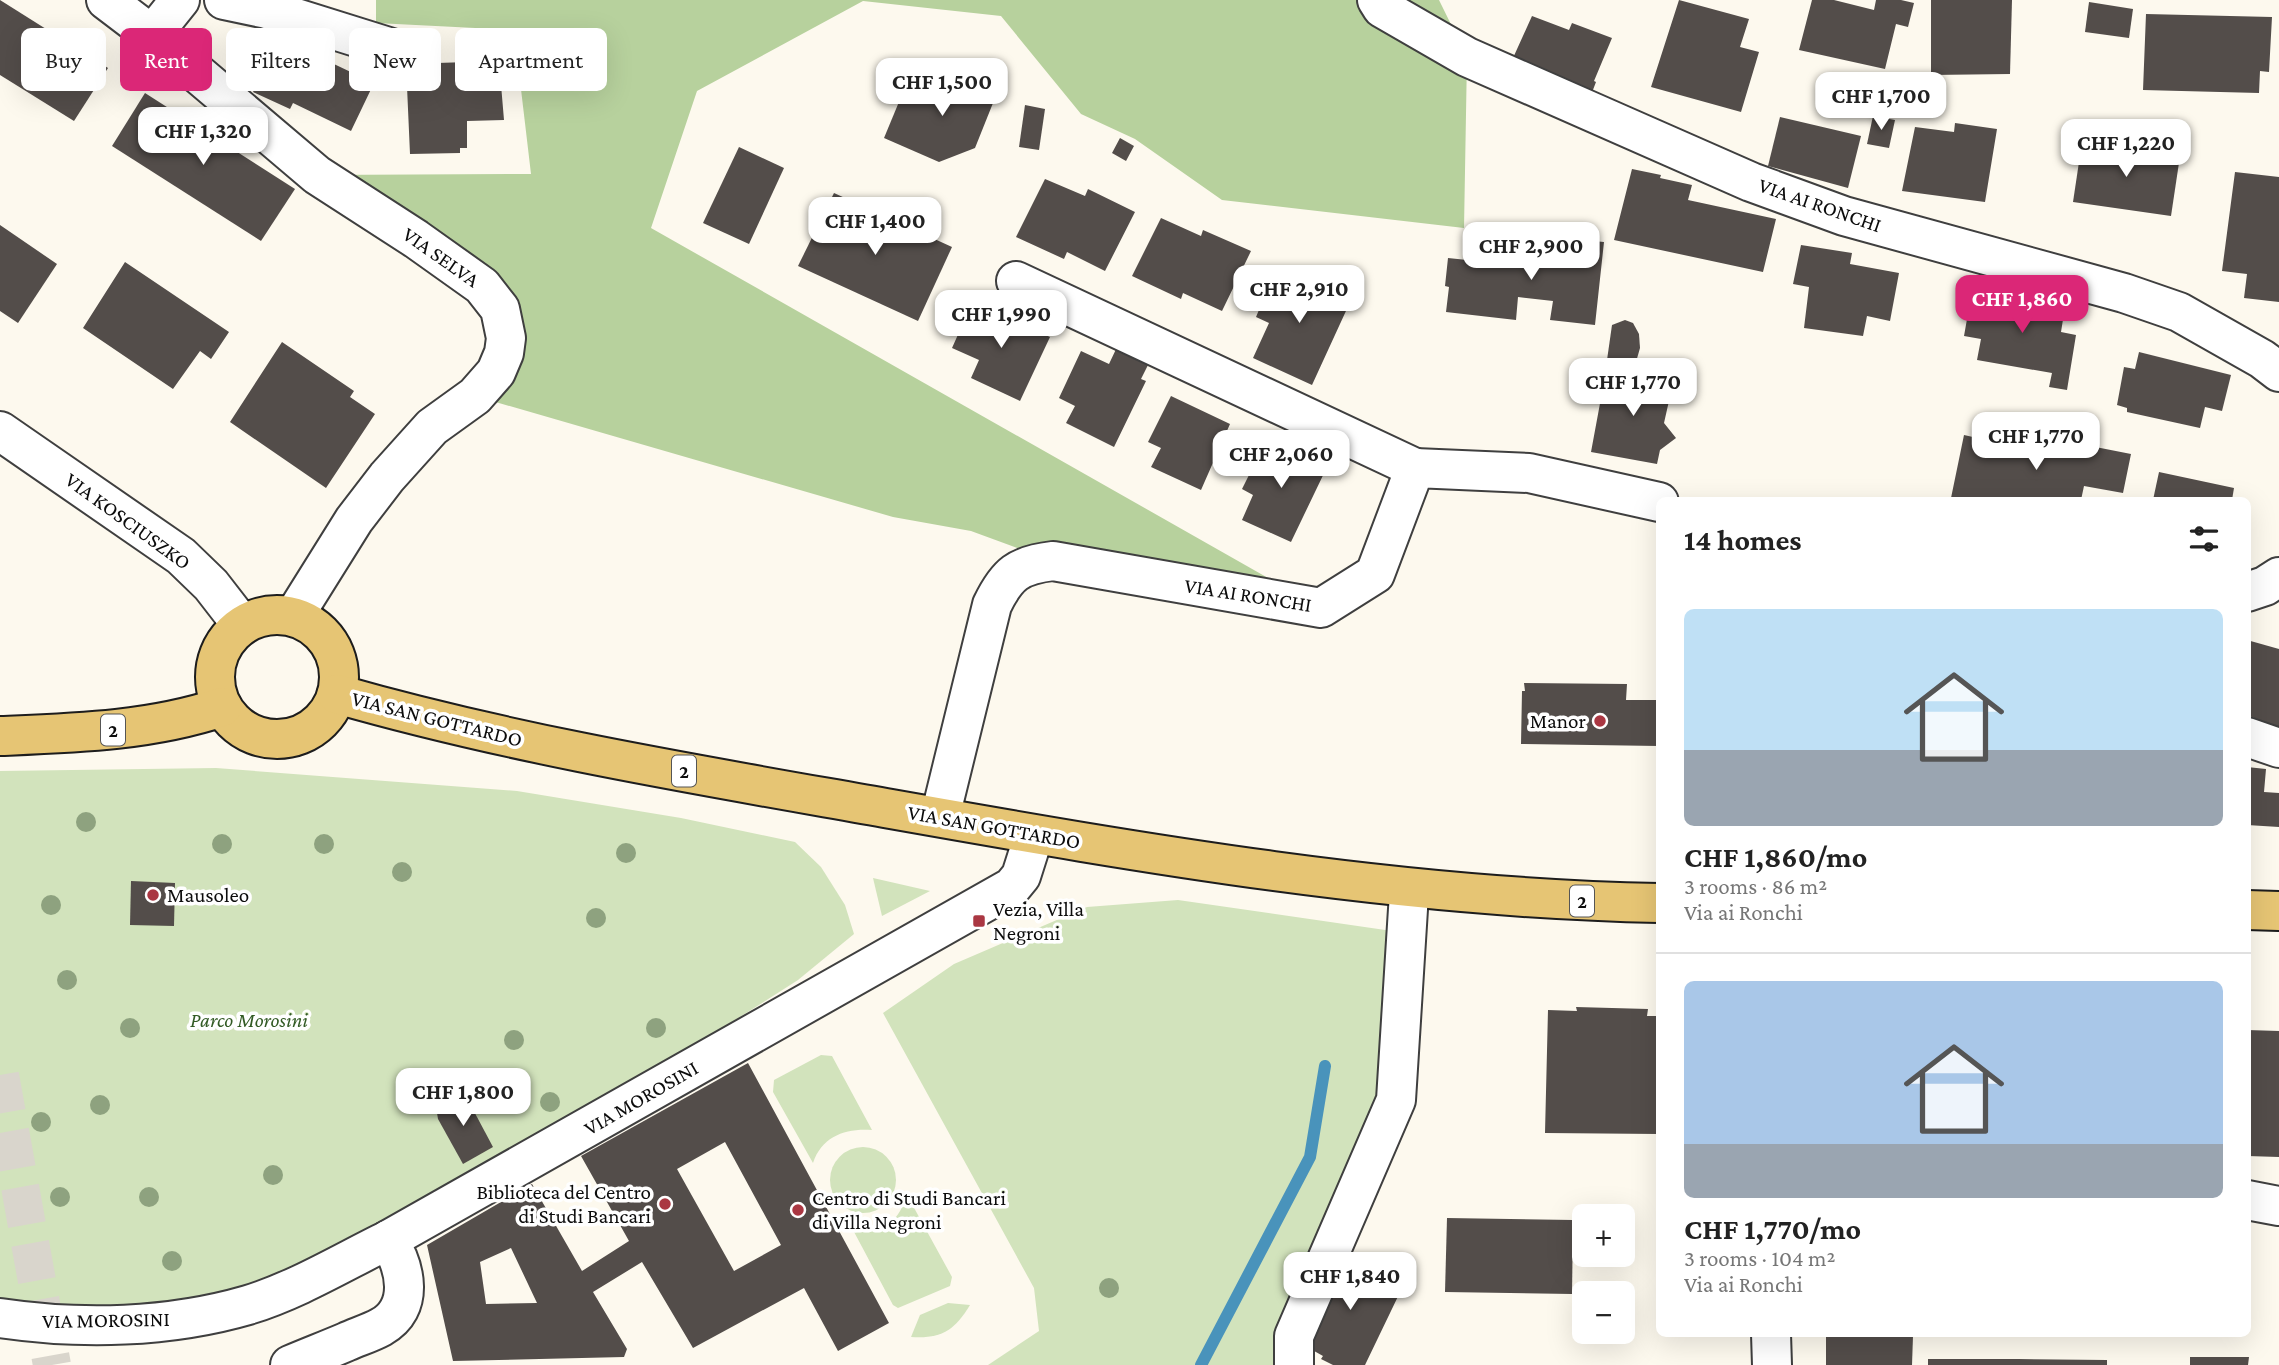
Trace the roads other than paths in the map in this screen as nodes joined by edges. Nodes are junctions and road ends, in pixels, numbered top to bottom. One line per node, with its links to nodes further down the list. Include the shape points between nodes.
1 (106, 0): 5 (street, VIA SELVA)
2 (180, 0): 6 (street)
3 (225, 0): 7 (street)
4 (1377, 0): 10 (street, VIA AI RONCHI, via 1382,8 1467,57 1751,182 1844,216 2179,312)
5 (143, 28)
6 (158, 28)
7 (349, 35)
8 (212, 86): 16 (street, VIA SELVA, via 317,174 482,286 500,309 506,338 496,372 475,396 432,426 387,477)
9 (1016, 281): 12 (street)
10 (2279, 372)
11 (0, 431): 17 (street, VIA KOSCIUSZKO, via 181,556)
12 (1415, 468): 13 (street, via 1529,473); 23 (street, VIA AI RONCHI, via 1375,573 1321,608 1053,561 1015,571 992,605)
13 (1656, 501)
14 (2279, 577): 15 (street)
15 (2251, 591)
16 (293, 616): 17 (main road, via 258,617); 18 (main road, via 312,625 336,655 340,674)
17 (242, 625): 19 (main road, via 231,635 217,662 215,677)
18 (337, 694): 19 (main road, via 314,728 274,740 253,735); 23 (main road, VIA SAN GOTTARDO / 2, via 512,738)
19 (222, 707): 20 (main road, 2, via 141,728)
20 (0, 736)
21 (2251, 738): 22 (street)
22 (2279, 748)
23 (940, 817): 24 (main road, VIA SAN GOTTARDO / 2)
24 (1034, 835): 25 (main road, VIA SAN GOTTARDO / 2); 31 (street, VIA MOROSINI, via 1021,876 1012,887)
25 (1412, 888): 26 (main road, VIA SAN GOTTARDO / 2); 35 (street, via 1396,1100 1294,1336)
26 (1656, 903)
27 (2251, 910): 28 (main road)
28 (2279, 911)
29 (2251, 1201): 30 (street)
30 (2279, 1206)
31 (388, 1240): 32 (street, VIA MOROSINI, via 291,1288 249,1304 186,1318 75,1325); 34 (street, via 405,1285 396,1314 383,1326)
32 (0, 1318)
33 (1771, 1337): 36 (street)
34 (290, 1365)
35 (1294, 1365)
36 (1772, 1365)

